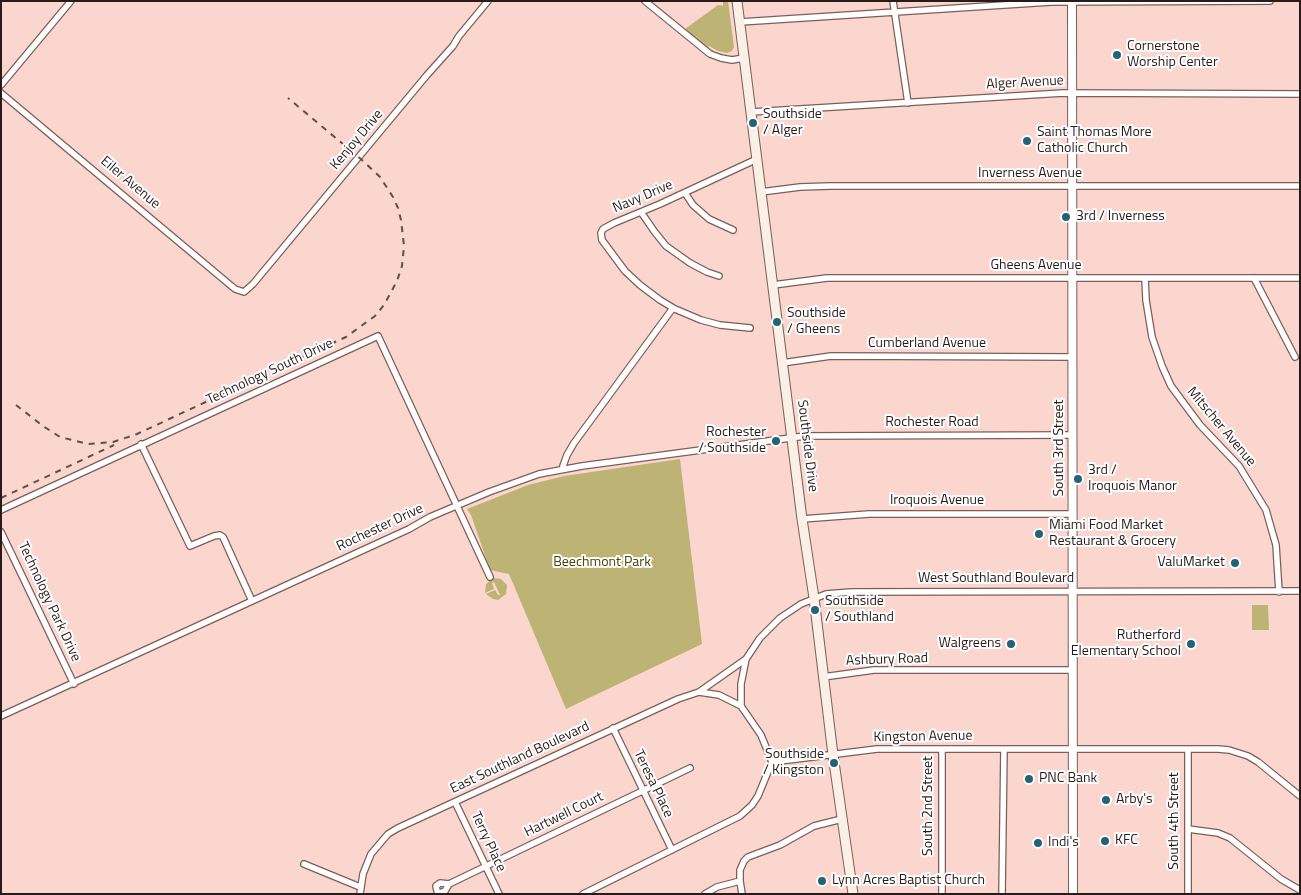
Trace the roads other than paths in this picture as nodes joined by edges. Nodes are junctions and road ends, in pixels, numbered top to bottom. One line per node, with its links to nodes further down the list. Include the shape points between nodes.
1 (71, 1): 11 (street)
2 (488, 1): 30 (street, Kenjoy Drive, via 253,284)
3 (646, 1): 10 (street, via 710,54 726,59)
4 (737, 1): 9 (main road, Southside Drive)
5 (894, 1): 8 (street)
6 (1270, 1): 7 (street)
7 (1072, 2): 8 (street); 13 (street, South 3rd Street)
8 (895, 11): 9 (street); 15 (street)
9 (740, 22): 10 (main road, Southside Drive)
10 (744, 58): 16 (main road, Southside Drive)
11 (1, 85)
12 (1, 93): 30 (street, Eiler Avenue)
13 (1072, 94): 14 (street, Alger Avenue); 15 (street, Alger Avenue); 18 (street, South 3rd Street)
14 (1300, 94)
15 (908, 103): 16 (street, Alger Avenue)
16 (751, 112): 17 (main road, Southside Drive)
17 (757, 159): 20 (main road, Southside Drive); 21 (street, Navy Drive)
18 (1072, 186): 19 (street, Inverness Avenue); 20 (street, Inverness Avenue, via 800,187); 25 (street, South 3rd Street)
19 (1300, 186)
20 (761, 192): 29 (main road, Southside Drive)
21 (685, 193): 22 (street, Navy Drive); 23 (street, via 709,219)
22 (641, 212): 24 (street, via 666,246 690,263); 31 (street, Navy Drive, via 603,229 602,240 625,271)
23 (733, 230)
24 (719, 276)
25 (1072, 278): 26 (street, Gheens Avenue); 29 (street, Gheens Avenue, via 827,278); 33 (street, South 3rd Street)
26 (1145, 278): 27 (street, Gheens Avenue); 48 (street, Mitscher Avenue, via 1152,337 1171,386 1200,425 1239,466 1266,510 1276,545)
27 (1254, 278): 28 (street, Gheens Avenue); 34 (street)
28 (1300, 278)
29 (772, 285): 35 (main road, Southside Drive)
30 (242, 292)
31 (673, 308): 32 (street, Navy Drive, via 720,325); 39 (street, via 574,443)
32 (750, 328)
33 (1072, 357): 35 (street, Cumberland Avenue, via 831,356); 36 (street, South 3rd Street)
34 (1295, 357)
35 (782, 363): 37 (main road, Southside Drive)
36 (1072, 435): 37 (street, Rochester Road); 42 (street, South 3rd Street)
37 (792, 438): 39 (street, Rochester Drive); 43 (main road, Southside Drive)
38 (141, 444): 40 (street, Technology South Drive, via 378,336); 41 (street, Technology South Drive); 50 (street, via 190,546 220,535)
39 (563, 469): 40 (street, Rochester Drive, via 507,485)
40 (458, 506): 45 (street); 50 (street, Rochester Drive)
41 (1, 510)
42 (1073, 514): 43 (street, Iroquois Avenue, via 869,514); 47 (street, South 3rd Street)
43 (802, 519): 49 (main road, Southside Drive)
44 (1, 532): 55 (street, Technology Park Drive)
45 (490, 577)
46 (1300, 591): 48 (street, West Southland Boulevard)
47 (1072, 592): 48 (street, West Southland Boulevard); 49 (street, West Southland Boulevard, via 851,592); 52 (street, South 3rd Street)
48 (1279, 592)
49 (814, 598): 51 (street, West Southland Boulevard, via 780,618 760,638); 54 (main road, Southside Drive)
50 (252, 601): 55 (street, Rochester Drive)
51 (746, 659): 53 (street, West Southland Boulevard); 57 (street)
52 (1073, 670): 54 (street, Ashbury Road, via 874,670); 62 (street, South 3rd Street)
53 (723, 675): 56 (street, East Southland Boulevard)
54 (823, 677): 64 (main road, Southside Drive)
55 (74, 684): 58 (street, Rochester Drive)
56 (699, 692): 57 (street, via 718,695); 59 (street, East Southland Boulevard)
57 (741, 706): 65 (street, via 761,735)
58 (1, 716)
59 (613, 728): 67 (street, Teresa Place); 69 (street, East Southland Boulevard)
60 (942, 749): 61 (street, Kingston Avenue); 64 (street, Kingston Avenue, via 877,749); 84 (street, South 2nd Street)
61 (1004, 749): 62 (street, Kingston Avenue); 85 (street)
62 (1073, 749): 63 (street, Kingston Avenue); 86 (street, South 3rd Street)
63 (1188, 749): 68 (street, Kingston Avenue, via 1239,752 1258,762); 71 (street, South 4th Street)
64 (833, 755): 65 (street, Kingston Avenue); 70 (main road, Southside Drive)
65 (772, 762): 72 (street, via 761,791 747,810 728,823)
66 (690, 768): 67 (street, Hartwell Court)
67 (642, 791): 72 (street, Teresa Place); 74 (street, Hartwell Court)
68 (1300, 796)
69 (455, 802): 74 (street, Terry Place); 77 (street, East Southland Boulevard, via 398,828 382,841 365,867)
70 (842, 819): 75 (street, via 814,826 780,845 748,857 740,870); 83 (main road, Southside Drive)
71 (1188, 829): 78 (street, via 1230,838); 87 (street, South 4th Street)
72 (672, 850): 80 (street)
73 (304, 864): 77 (street)
74 (485, 866): 76 (street, Hartwell Court); 79 (street, Terry Place)
75 (740, 881): 81 (street); 82 (street)
76 (449, 884)
77 (360, 890)
78 (1297, 891)
79 (499, 894)
80 (584, 894)
81 (705, 894)
82 (742, 894)
83 (853, 894)
84 (942, 894)
85 (1002, 894)
86 (1073, 894)
87 (1188, 894)

